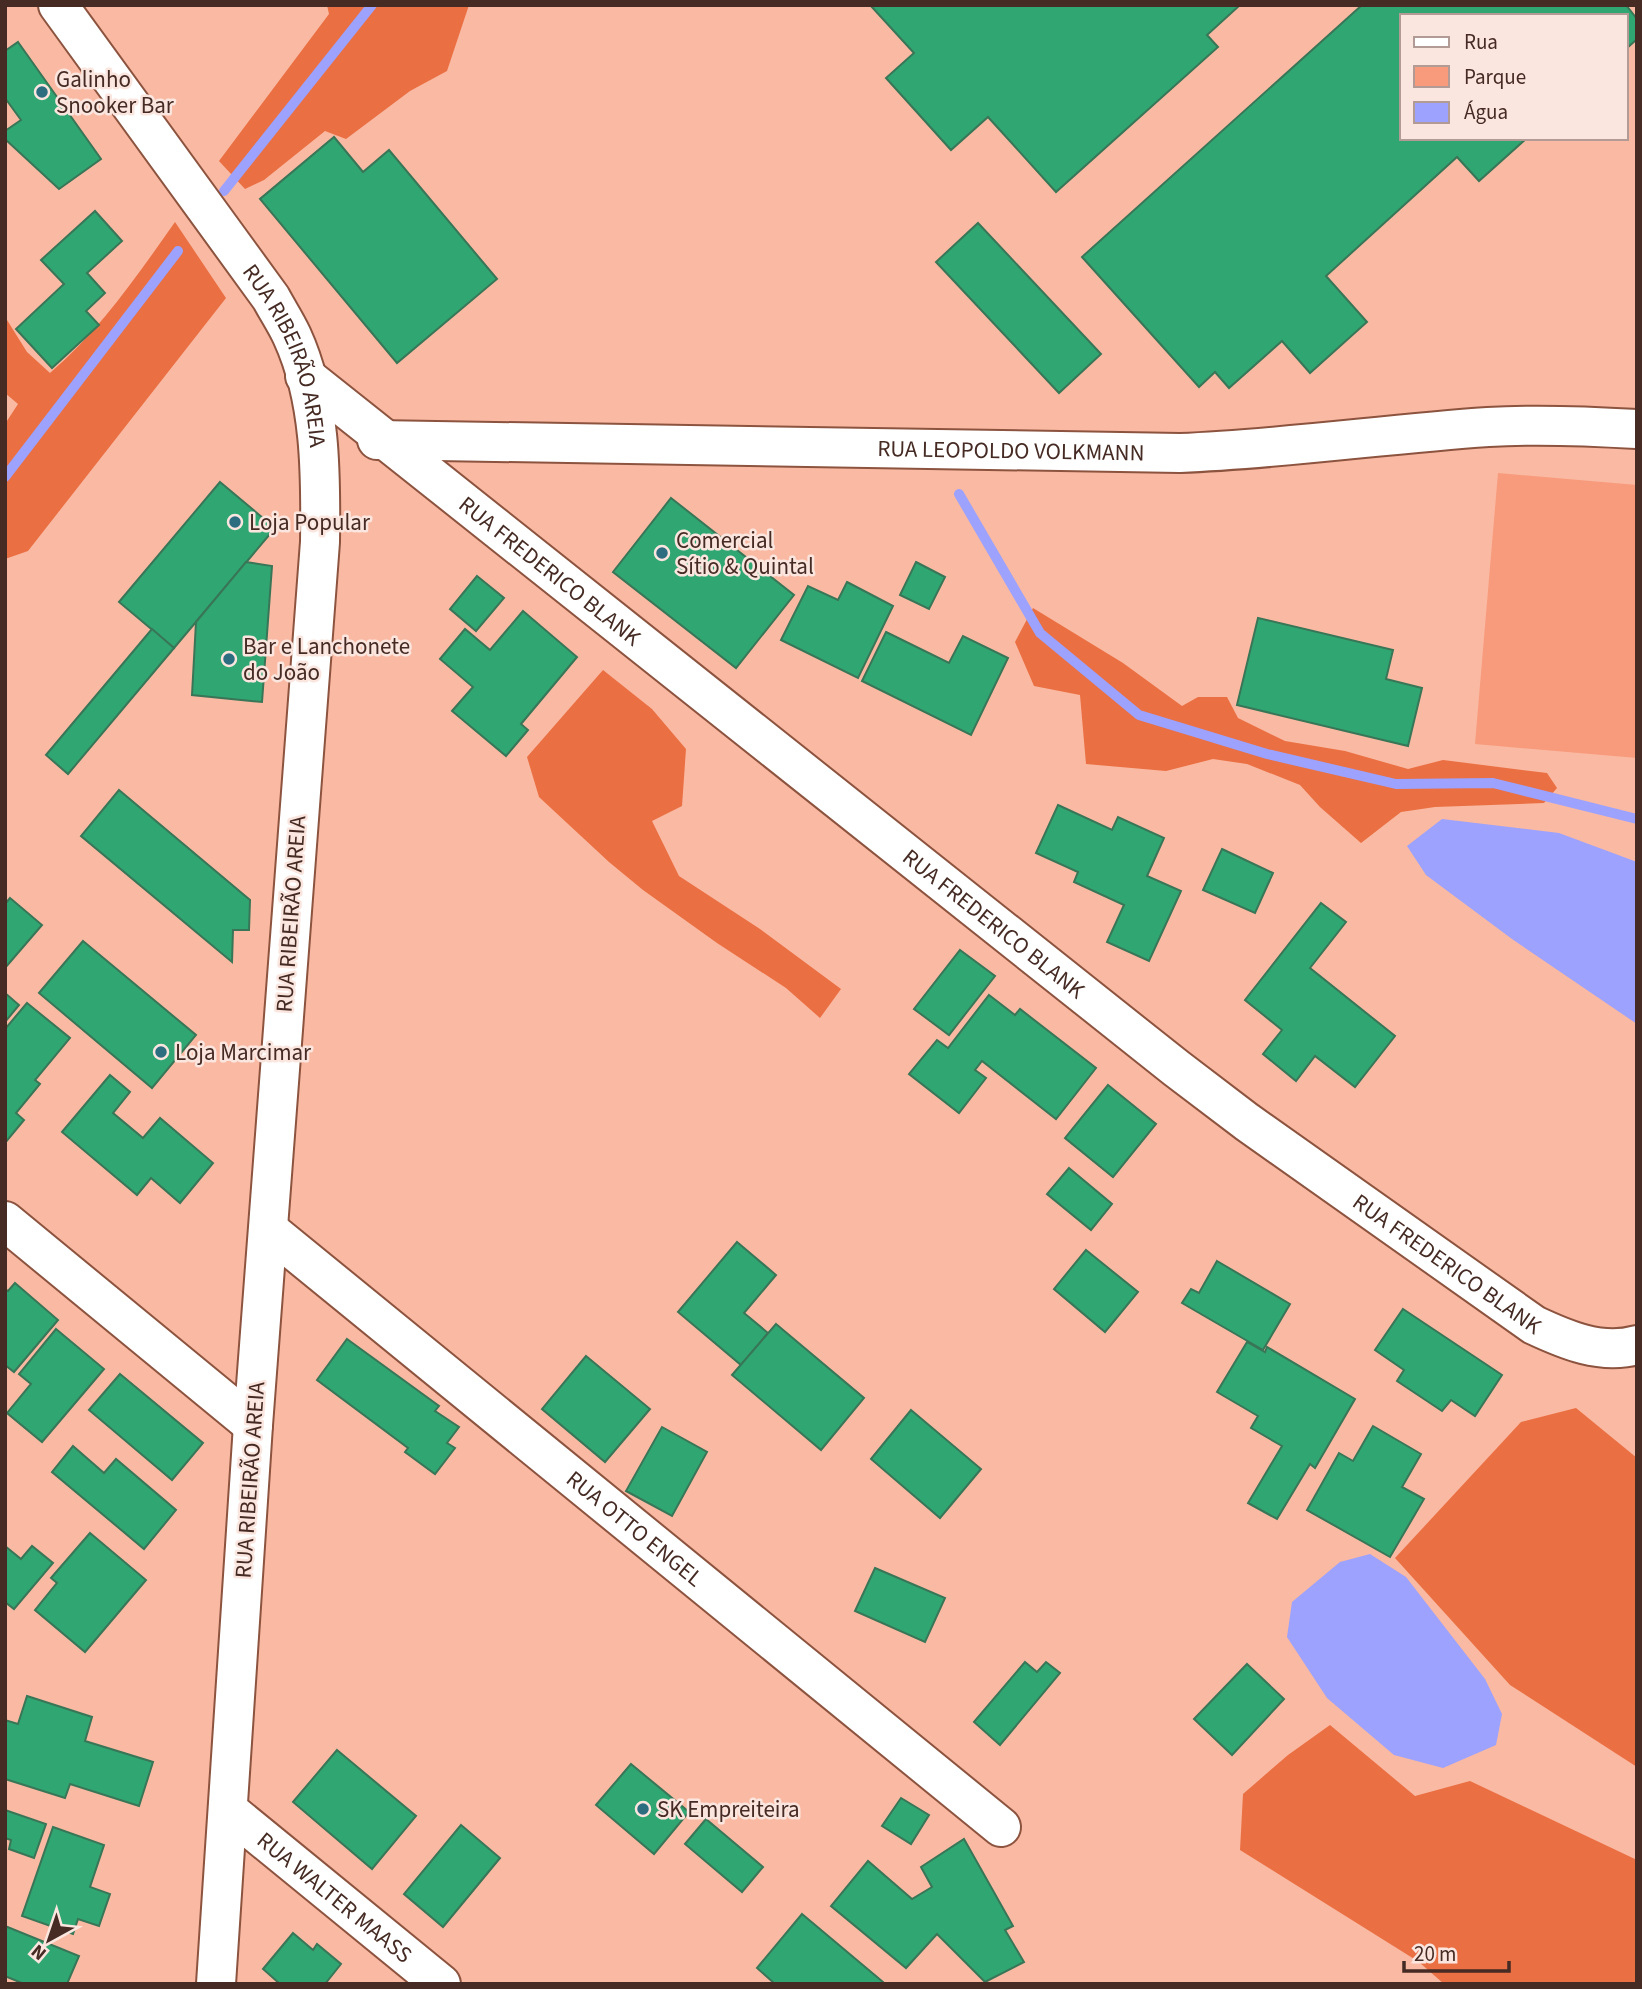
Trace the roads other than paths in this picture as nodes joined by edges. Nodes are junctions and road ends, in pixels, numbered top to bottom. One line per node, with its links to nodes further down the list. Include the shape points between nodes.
1 (58, 5): 2 (street, RUA RIBEIRÃO AREIA, via 271,298 292,337)
2 (309, 391): 4 (street); 6 (street, RUA RIBEIRÃO AREIA, via 321,491 320,542)
3 (1637, 429): 4 (street, RUA LEOPOLDO VOLKMANN, via 1488,427 1180,453)
4 (384, 440): 7 (street, RUA FREDERICO BLANK, via 1247,1122 1534,1325 1564,1339 1601,1348)
5 (5, 1221): 8 (street)
6 (269, 1230): 8 (street, RUA RIBEIRÃO AREIA); 10 (street, RUA OTTO ENGEL)
7 (1637, 1345)
8 (253, 1425): 9 (street, RUA RIBEIRÃO AREIA)
9 (228, 1810): 11 (street, RUA RIBEIRÃO AREIA); 12 (street, RUA WALTER MAASS)
10 (1001, 1827)
11 (216, 1984)
12 (441, 1984)

